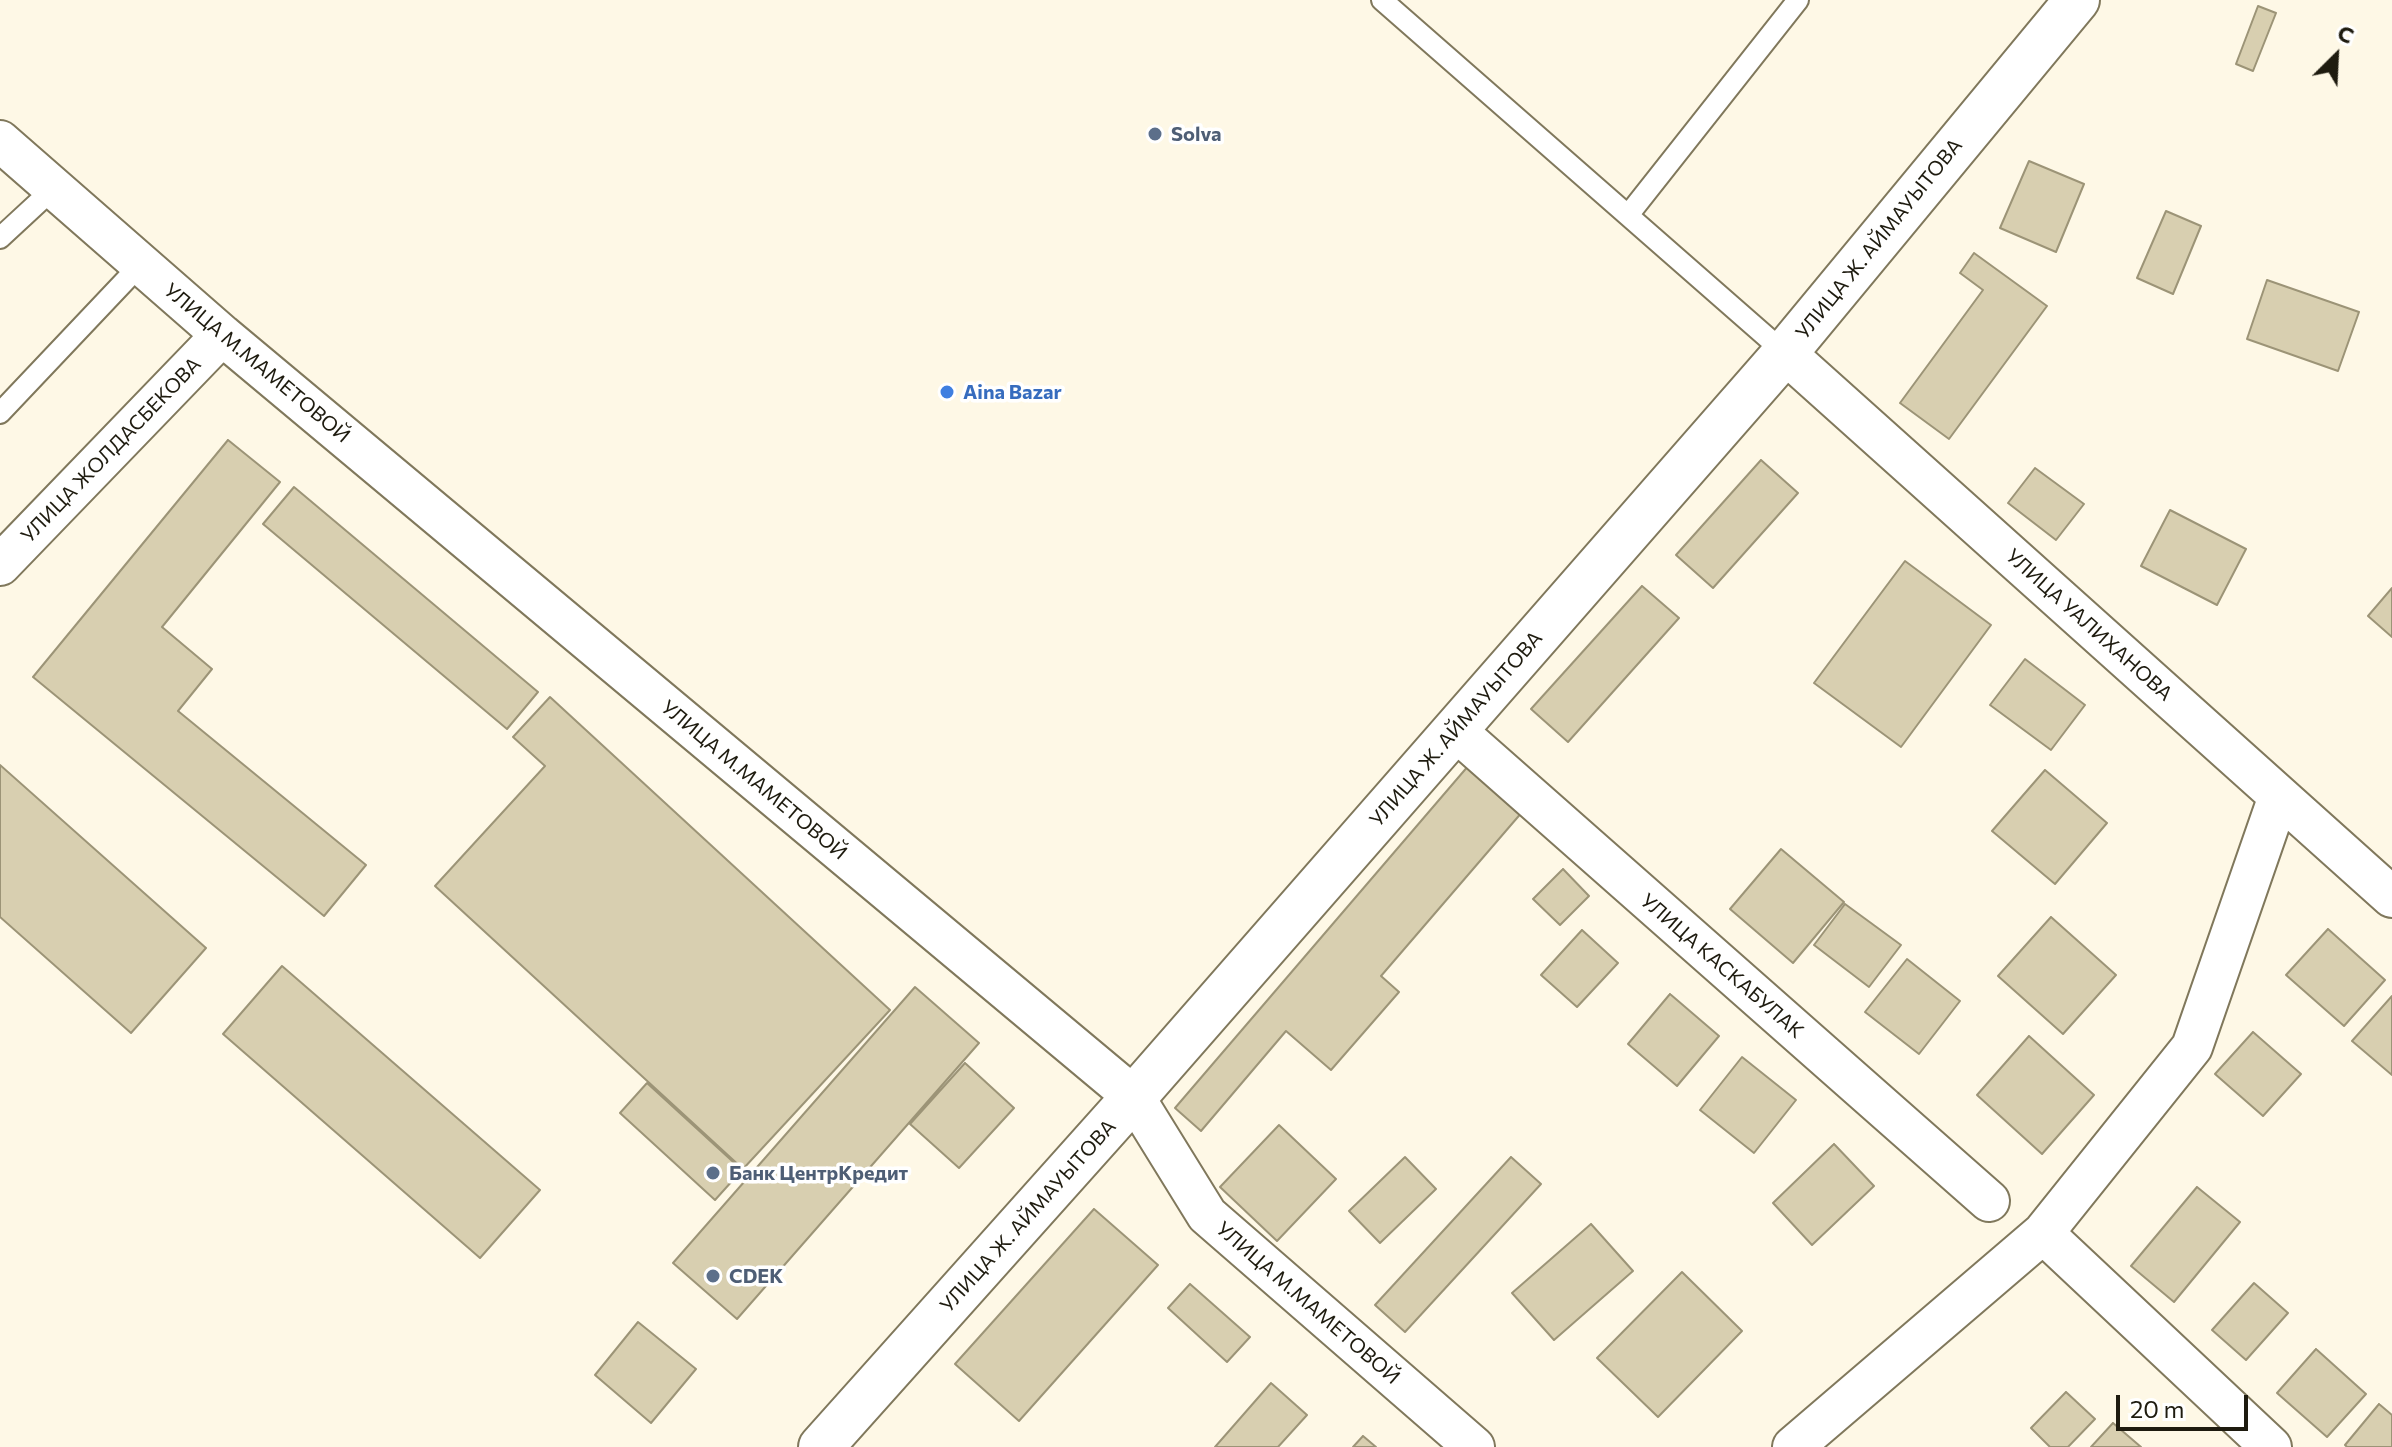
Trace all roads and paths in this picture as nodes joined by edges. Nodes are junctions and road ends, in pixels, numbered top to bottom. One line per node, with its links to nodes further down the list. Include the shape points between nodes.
1 (1382, 0): 6 (lane)
2 (1798, 0): 6 (lane)
3 (2063, 8): 10 (street, УЛИЦА Ж. АЙМАУЫТОВА)
4 (0, 141): 5 (street, УЛИЦА М.МАМЕТОВОЙ)
5 (54, 188): 7 (lane); 8 (street, УЛИЦА М.МАМЕТОВОЙ)
6 (1629, 214): 10 (lane)
7 (0, 238)
8 (141, 264): 9 (street, УЛИЦА М.МАМЕТОВОЙ); 11 (lane)
9 (222, 335): 12 (street, УЛИЦА ЖОЛДАСБЕКОВА); 16 (street, УЛИЦА М.МАМЕТОВОЙ)
10 (1785, 353): 13 (street, УЛИЦА Ж. АЙМАУЫТОВА); 14 (street, УЛИЦА УАЛИХАНОВА)
11 (0, 413)
12 (0, 565)
13 (1455, 730): 16 (street, УЛИЦА Ж. АЙМАУЫТОВА); 17 (street, УЛИЦА КАСКАБУЛАК)
14 (2279, 796): 15 (street, УЛИЦА УАЛИХАНОВА); 18 (street, via 2192,1047)
15 (2392, 897)
16 (1134, 1097): 19 (street, УЛИЦА Ж. АЙМАУЫТОВА); 20 (street, УЛИЦА М.МАМЕТОВОЙ, via 1207,1215)
17 (1989, 1201)
18 (2043, 1233): 21 (street); 22 (street)
19 (821, 1447)
20 (1474, 1447)
21 (1793, 1447)
22 (2271, 1447)

